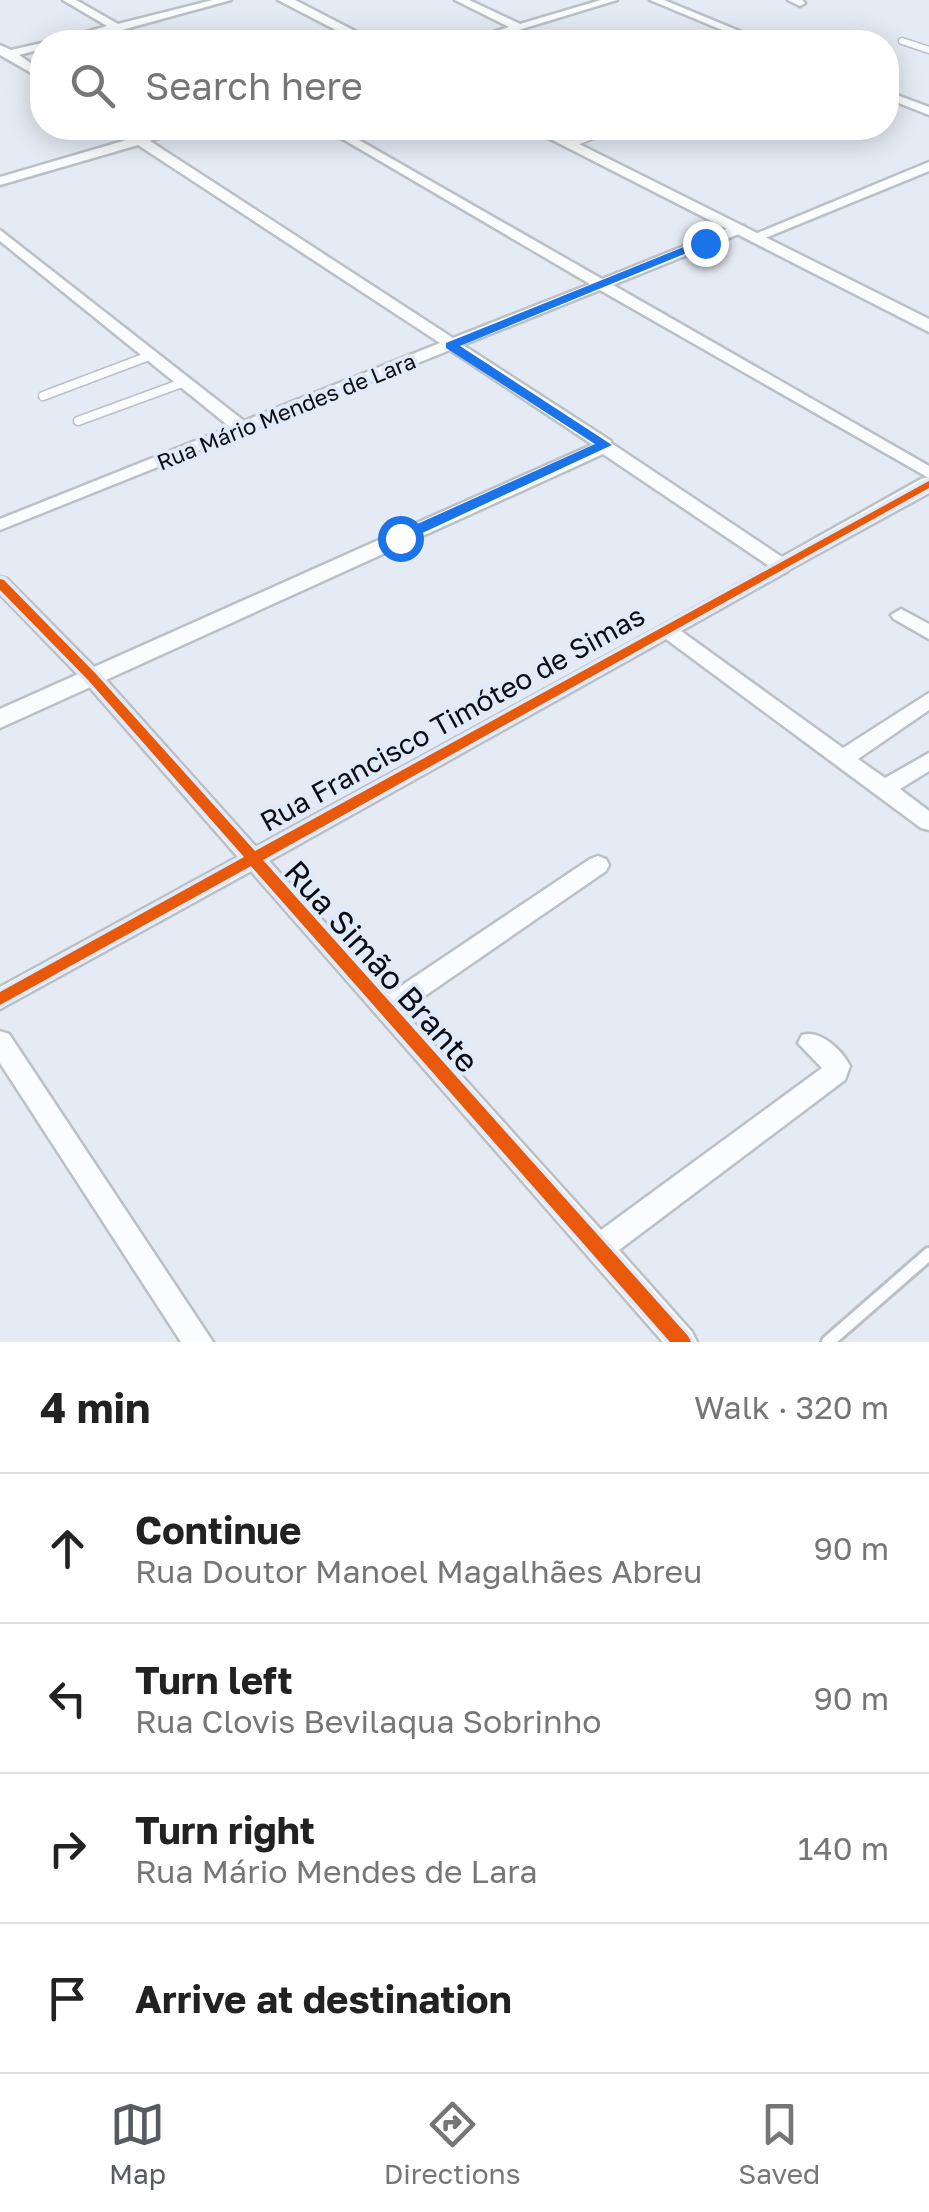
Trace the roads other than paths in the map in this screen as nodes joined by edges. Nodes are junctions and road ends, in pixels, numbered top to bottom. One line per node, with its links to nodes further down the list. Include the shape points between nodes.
1 (68, 0): 9 (street)
2 (163, 0): 8 (street)
3 (226, 0): 8 (street)
4 (285, 0): 12 (street)
5 (460, 0): 10 (street)
6 (612, 0): 10 (street)
7 (655, 0): 14 (street)
8 (184, 11): 9 (street)
9 (118, 28): 11 (street)
10 (520, 28): 13 (street)
11 (109, 30)
12 (345, 30)
13 (513, 30)
14 (730, 30)
15 (902, 40): 17 (lane)
16 (30, 48): 18 (street)
17 (929, 50)
18 (3, 53): 19 (street)
19 (30, 69)
20 (899, 99): 21 (street)
21 (929, 112)
22 (140, 140): 28 (street); 33 (street)
23 (351, 140): 31 (street)
24 (561, 140): 26 (street)
25 (580, 140): 26 (lane)
26 (569, 144): 29 (street)
27 (928, 167): 29 (street, Rua Mário Mendes de Lara)
28 (0, 181)
29 (747, 233): 31 (street, Rua Mário Mendes de Lara); 32 (street)
30 (0, 234): 34 (street)
31 (604, 283): 33 (street, Rua Mário Mendes de Lara); 40 (street)
32 (929, 326)
33 (450, 345): 38 (street, Rua Mário Mendes de Lara); 39 (street)
34 (149, 356): 35 (street); 36 (lane)
35 (182, 383): 37 (lane); 38 (street)
36 (43, 396)
37 (78, 422)
38 (243, 429): 42 (street, Rua Mário Mendes de Lara)
39 (605, 445): 43 (street); 48 (street)
40 (929, 473)
41 (929, 484): 43 (street, Rua Francisco Timóteo de Simas)
42 (0, 525)
43 (781, 566): 46 (street, Rua Francisco Timóteo de Simas)
44 (0, 583): 48 (street, Rua Simão Brante)
45 (901, 615): 47 (street)
46 (667, 630): 51 (street); 55 (street, Rua Francisco Timóteo de Simas)
47 (929, 633)
48 (92, 677): 50 (street); 55 (street, Rua Simão Brante)
49 (929, 700): 51 (street)
50 (0, 719)
51 (842, 759): 53 (street)
52 (929, 762): 53 (street)
53 (884, 790): 54 (street)
54 (929, 822)
55 (248, 858): 57 (street, Rua Francisco Timóteo de Simas); 58 (street, Rua Simão Brante)
56 (598, 865): 58 (street)
57 (0, 999)
58 (385, 1010): 61 (street, Rua Simão Brante)
59 (0, 1042): 63 (street)
60 (812, 1042): 61 (street, via 836,1072)
61 (598, 1248): 64 (street, Rua Simão Brante)
62 (929, 1254): 65 (lane)
63 (198, 1342)
64 (682, 1342)
65 (828, 1342)

